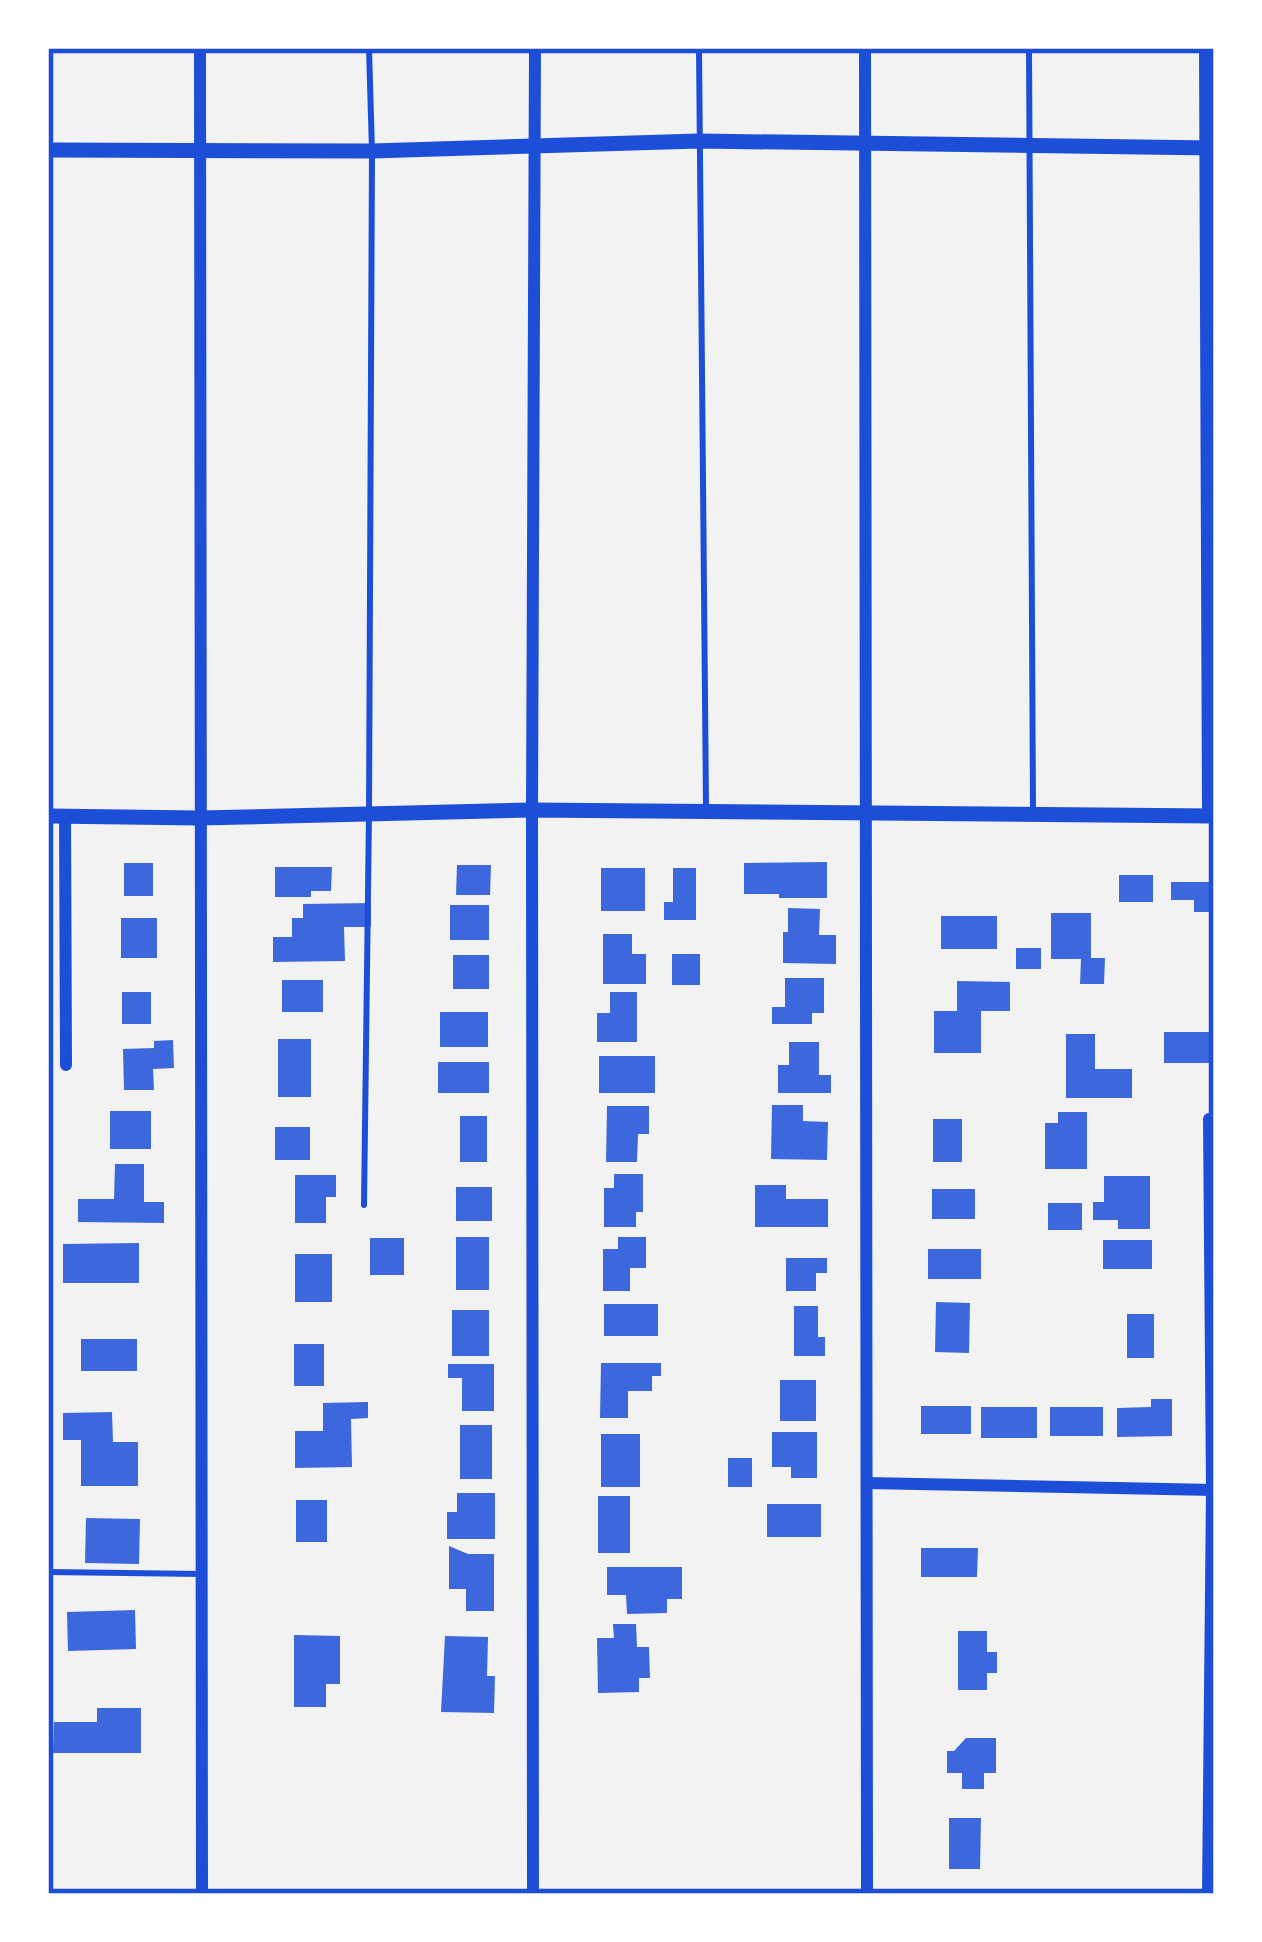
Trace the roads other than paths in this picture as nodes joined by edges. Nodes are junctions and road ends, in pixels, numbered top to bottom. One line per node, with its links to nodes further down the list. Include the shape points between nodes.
1 (200, 48): 14 (street)
2 (369, 48): 15 (lane)
3 (535, 48): 11 (street)
4 (700, 48): 8 (lane)
5 (865, 48): 9 (street)
6 (1029, 48): 10 (lane)
7 (1205, 48): 12 (street)
8 (699, 141): 9 (street); 11 (street); 17 (lane)
9 (864, 144): 10 (street); 19 (street)
10 (1030, 146): 12 (street); 21 (lane)
11 (534, 147): 15 (street); 16 (street)
12 (1210, 148): 22 (street)
13 (48, 150): 14 (street)
14 (199, 151): 15 (street); 23 (street)
15 (372, 151): 18 (lane)
16 (532, 810): 17 (street); 18 (street); 32 (street)
17 (706, 811): 19 (street)
18 (369, 814): 23 (street); 26 (lane)
19 (867, 815): 21 (street); 27 (street)
20 (56, 816): 23 (street); 24 (street)
21 (1033, 816): 22 (street)
22 (1211, 816)
23 (200, 818): 30 (street)
24 (66, 1065)
25 (1209, 1119): 28 (street)
26 (364, 1205)
27 (868, 1483): 28 (street); 33 (street)
28 (1213, 1490): 34 (street)
29 (48, 1572): 30 (lane)
30 (202, 1574): 31 (street)
31 (202, 1894)
32 (533, 1894)
33 (867, 1894)
34 (1208, 1894)

